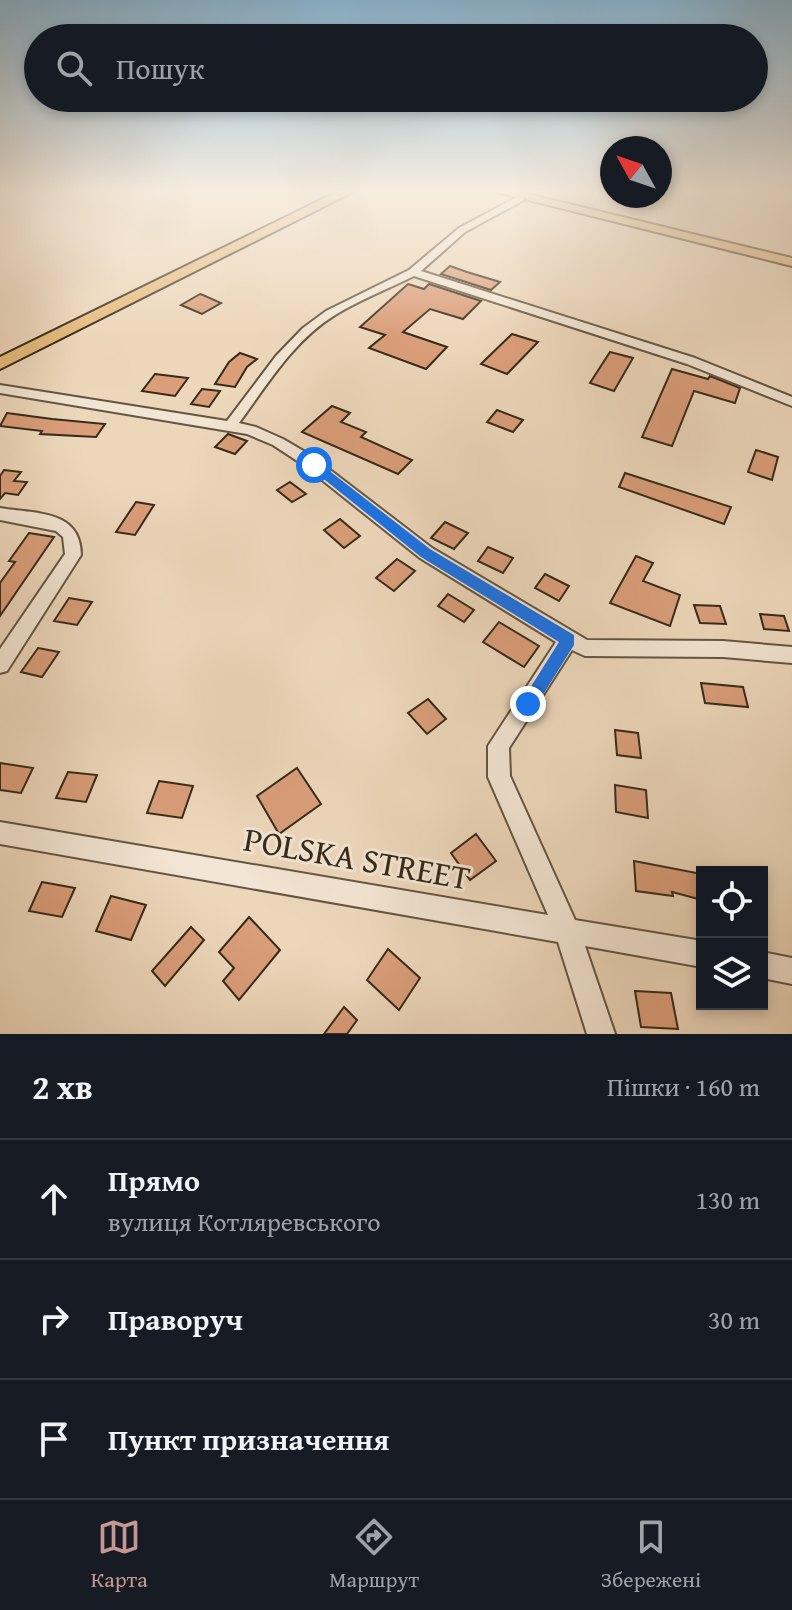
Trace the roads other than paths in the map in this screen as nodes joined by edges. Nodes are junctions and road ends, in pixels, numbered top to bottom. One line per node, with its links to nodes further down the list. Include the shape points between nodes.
1 (252, 239): 6 (main road)
2 (451, 239): 5 (street)
3 (698, 239): 4 (main road)
4 (792, 262)
5 (413, 272): 8 (street, via 691,361); 9 (street, via 330,313 307,331)
6 (0, 364)
7 (0, 389): 9 (street)
8 (792, 402)
9 (230, 426): 11 (street, via 278,442 307,460 426,553)
10 (0, 514): 13 (street, via 69,532 73,555)
11 (568, 640): 12 (street, via 585,648); 15 (street, via 498,746 499,777)
12 (792, 655)
13 (0, 665)
14 (0, 833): 15 (street, POLSKA STREET)
15 (566, 928): 16 (street, POLSKA STREET); 19 (street)
16 (696, 953)
17 (768, 966): 18 (street)
18 (792, 971)
19 (601, 1034)

